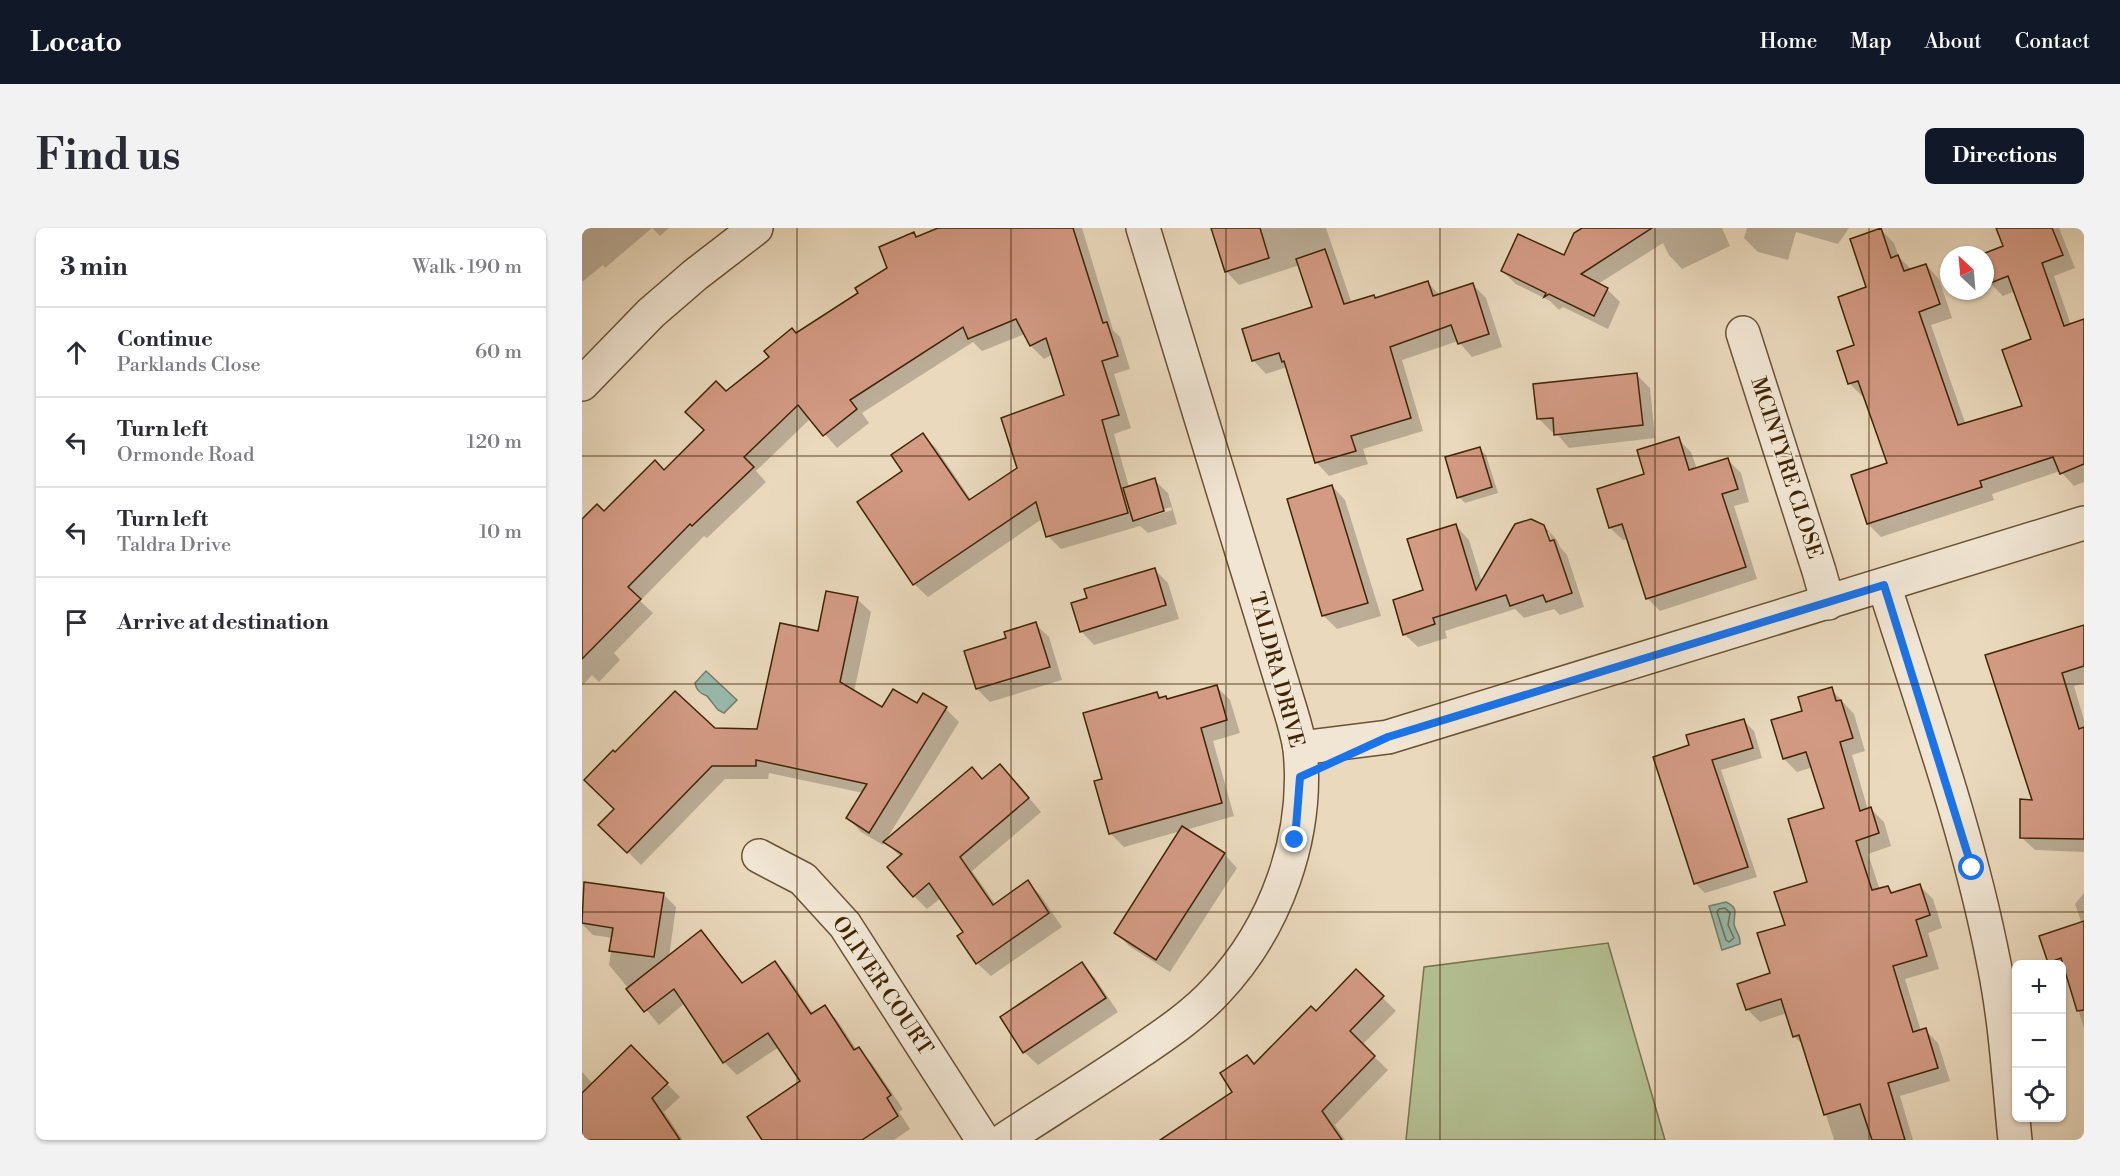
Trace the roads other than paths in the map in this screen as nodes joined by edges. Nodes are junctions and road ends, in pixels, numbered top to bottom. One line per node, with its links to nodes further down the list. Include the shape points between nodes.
1 (756, 228): 4 (street, via 651,313)
2 (1143, 228): 8 (street, TALDRA DRIVE, via 1254,586 1290,709)
3 (1743, 333): 7 (street, MCINTYRE CLOSE)
4 (582, 384)
5 (2084, 523): 6 (street)
6 (1884, 585): 7 (street); 12 (street, via 1975,879 1995,964)
7 (1828, 603): 8 (street)
8 (1300, 763): 11 (street, TALDRA DRIVE, via 1295,840 1287,873 1259,935 1216,992 1158,1039)
9 (759, 856): 10 (street, OLIVER COURT, via 803,879 845,925)
10 (983, 1140)
11 (1004, 1140)
12 (2015, 1140)

